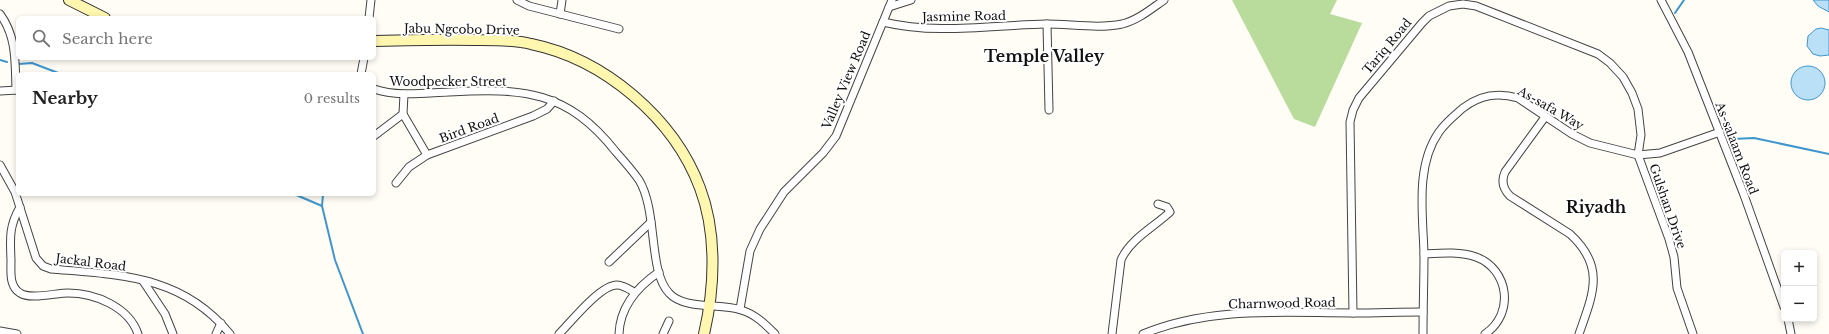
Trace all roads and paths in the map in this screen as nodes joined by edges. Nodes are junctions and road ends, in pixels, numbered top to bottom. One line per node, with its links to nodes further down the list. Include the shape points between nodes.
1 (69, 0): 12 (main road)
2 (371, 0): 13 (street)
3 (516, 0): 11 (street)
4 (562, 0): 11 (street)
5 (892, 0): 9 (street, Valley View Road)
6 (911, 0): 9 (street)
7 (1164, 0): 15 (street, Jasmine Road, via 1124,24)
8 (1661, 0): 29 (street, As-salaam Road, via 1688,52)
9 (889, 7): 14 (street, Valley View Road)
10 (0, 14): 20 (street, via 12,35)
11 (560, 14): 16 (street)
12 (101, 16)
13 (369, 16)
14 (883, 22): 15 (street, Jasmine Road, via 922,28 974,29); 47 (street, Valley View Road, via 836,136 827,149 784,192 754,242)
15 (1047, 24): 26 (street)
16 (619, 29)
17 (376, 41): 46 (main road, Jabu Ngcobo Drive, via 502,40 531,44 555,50 578,60 598,70 631,94 655,116 673,138 700,188 707,210 711,241)
18 (364, 60): 19 (street)
19 (361, 72)
20 (16, 79)
21 (0, 90): 22 (street)
22 (16, 90)
23 (376, 90): 24 (street, Woodpecker Street)
24 (404, 94): 25 (street, Woodpecker Street, via 502,91 526,93); 27 (street)
25 (554, 101): 31 (street, Bird Road, via 547,109 533,116); 39 (street, Woodpecker Street, via 582,116 614,149 643,188)
26 (1049, 110)
27 (403, 114): 30 (street); 31 (street)
28 (1545, 117): 32 (street, As-safa Way, via 1590,143); 40 (street, As-safa Way, via 1518,98 1498,95 1474,101 1449,120 1434,143 1425,169); 68 (street, via 1505,172 1503,184 1510,196 1570,234 1589,257 1594,271 1594,289)
29 (1720, 132): 32 (street, As-safa Way, via 1660,153); 45 (street, As-salaam Road)
30 (376, 134)
31 (427, 155): 34 (street, Bird Road, via 409,167)
32 (1638, 155): 49 (street, Tariq Road, via 1641,135 1635,101 1623,76 1604,58 1588,49 1476,6 1463,4 1439,10 1422,22 1358,98 1352,110 1350,122); 69 (street, Gulshan Drive, via 1671,245 1677,288)
33 (0, 165): 35 (street, Jackal Road)
34 (396, 182)
35 (16, 195)
36 (16, 196): 38 (street, Jackal Road)
37 (1158, 204): 64 (street, via 1167,207 1170,212 1134,242 1121,260)
38 (20, 207): 43 (street, Jackal Road, via 36,258 42,266 114,274); 55 (street, via 10,232 11,276 18,292 28,296 68,293 101,299 121,311)
39 (651, 222): 41 (street); 42 (street, Woodpecker Street)
40 (1424, 254): 48 (street, As-safa Way); 67 (street, via 1469,255 1481,259 1496,271 1502,282 1505,298 1496,323)
41 (609, 262)
42 (659, 272): 44 (street); 46 (street, Woodpecker Street, via 665,289 673,297 684,302)
43 (143, 281): 52 (street, Jackal Road, via 188,297); 56 (street, via 165,314)
44 (634, 292): 59 (street, via 616,285 606,288); 60 (street, via 623,313)
45 (1781, 299)
46 (709, 305): 47 (street); 62 (main road, Jabu Ngcobo Drive)
47 (740, 309): 63 (street, via 753,314)
48 (1423, 312): 49 (street, Charnwood Road); 66 (street, As-safa Way)
49 (1353, 314): 65 (street, Charnwood Road, via 1250,312 1184,321)
50 (669, 321): 61 (street)
51 (1789, 322): 70 (street)
52 (221, 323): 57 (street); 58 (street, Jackal Road)
53 (0, 331): 54 (street)
54 (16, 334)
55 (138, 334)
56 (172, 334)
57 (216, 334)
58 (230, 334)
59 (559, 334)
60 (619, 334)
61 (663, 334)
62 (704, 334)
63 (775, 334)
64 (1112, 334)
65 (1143, 334)
66 (1424, 334)
67 (1485, 334)
68 (1579, 334)
69 (1693, 334)
70 (1791, 334)

